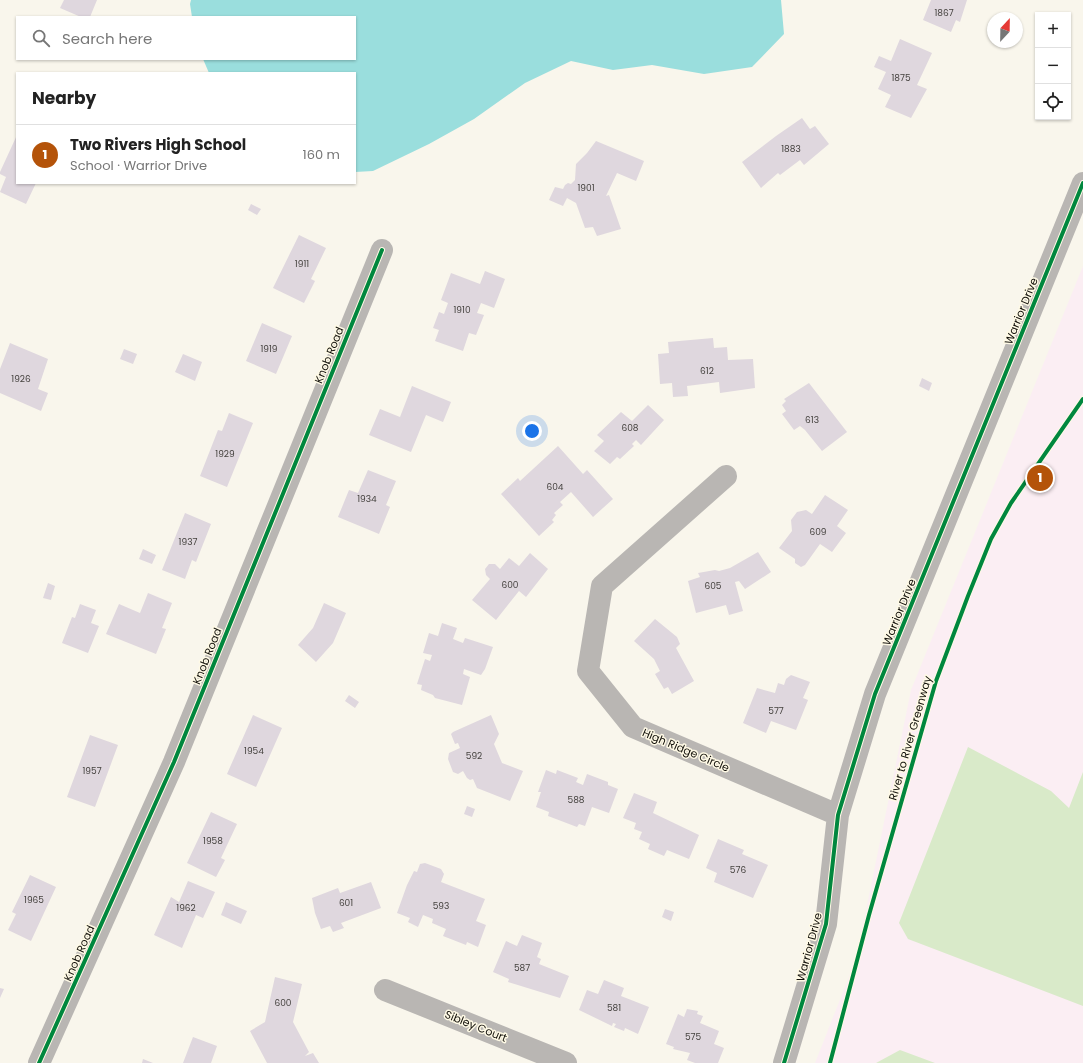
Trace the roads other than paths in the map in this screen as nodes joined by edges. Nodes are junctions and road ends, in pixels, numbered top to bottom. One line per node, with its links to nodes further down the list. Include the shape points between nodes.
1 (1083, 183): 4 (street, Warrior Drive, via 875,694)
2 (382, 250): 6 (street, Knob Road, via 174,762)
3 (726, 476): 4 (street, High Ridge Circle, via 602,586 588,671 632,727)
4 (838, 815): 8 (street, Warrior Drive, via 826,924)
5 (385, 990): 7 (street, Sibley Court)
6 (39, 1063)
7 (566, 1063)
8 (784, 1063)

